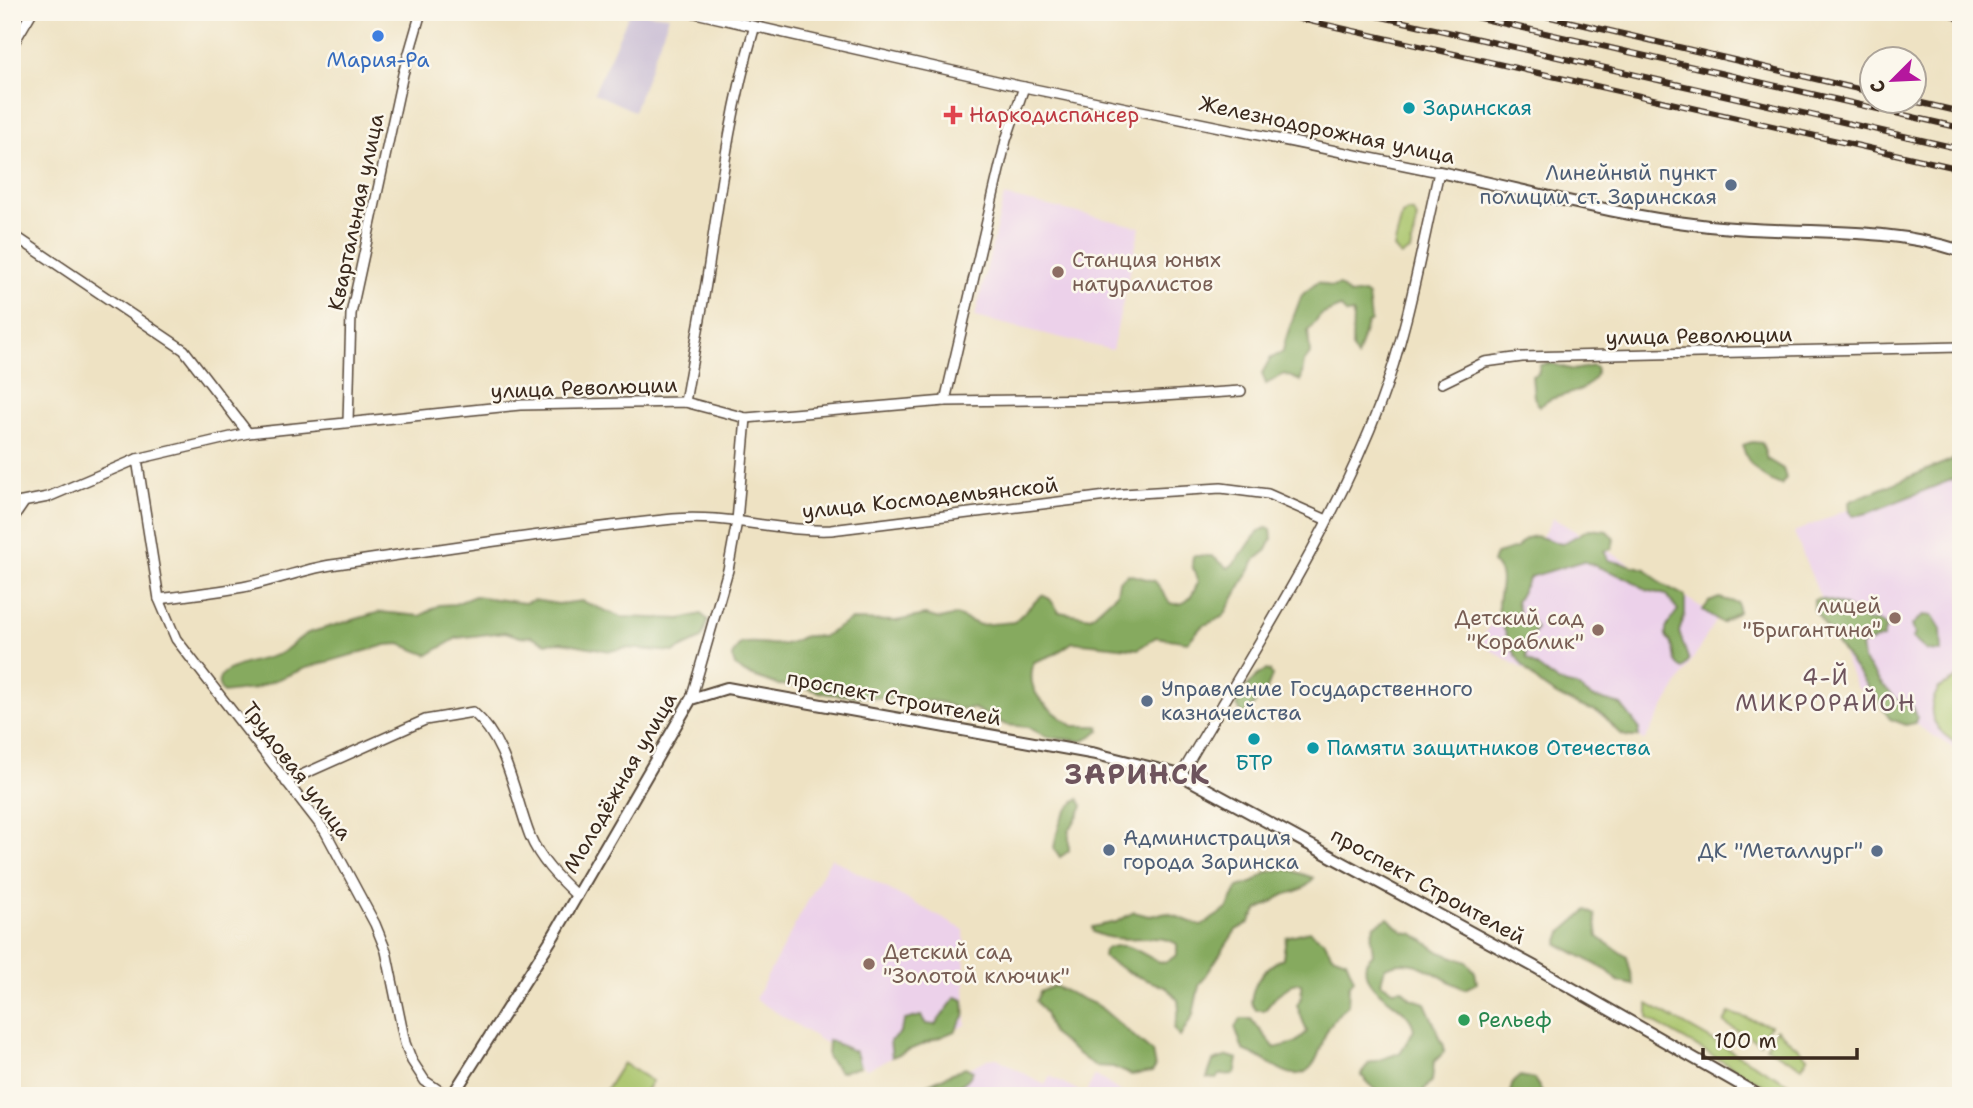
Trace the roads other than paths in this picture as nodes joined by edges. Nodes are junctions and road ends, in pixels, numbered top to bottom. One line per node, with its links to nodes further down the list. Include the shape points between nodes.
1 (32, 12): 5 (street)
2 (421, 12): 16 (street, Квартальная улица, via 403,74 351,314)
3 (691, 12): 4 (street, Железнодорожная улица)
4 (754, 29): 6 (street, Железнодорожная улица); 14 (street, via 736,88)
5 (12, 46)
6 (1024, 87): 7 (street, Железнодорожная улица); 13 (street, via 1006,140)
7 (1439, 172): 9 (street, Железнодорожная улица, via 1670,221 1752,230 1874,234); 22 (street, via 1393,366)
8 (12, 234): 17 (street, via 184,350)
9 (1961, 251)
10 (1961, 347): 11 (street, улица Революции, via 1522,357 1485,362)
11 (1442, 383)
12 (1241, 391): 13 (street, улица Революции, via 1115,399)
13 (945, 401): 15 (street, улица Революции)
14 (685, 402): 15 (street, улица Революции); 16 (street, улица Революции, via 520,405)
15 (746, 418): 23 (street, Молодёжная улица)
16 (348, 422): 17 (street, улица Революции)
17 (248, 433): 18 (street, улица Революции)
18 (137, 459): 19 (street, улица Революции); 24 (street, Трудовая улица)
19 (23, 504): 20 (street, улица Революции); 21 (street)
20 (12, 505)
21 (12, 520)
22 (1327, 520): 23 (street, улица Космодемьянской, via 1268,494 1221,488 1123,494 831,530 800,531); 26 (street)
23 (737, 521): 24 (street, улица Космодемьянской, via 675,519 532,534 463,548 327,565 243,587); 25 (street, Молодёжная улица, via 728,570)
24 (159, 599): 27 (street, Трудовая улица, via 176,639)
25 (691, 699): 26 (street, проспект Строителей, via 727,688 748,689 1096,754); 28 (street, Молодёжная улица)
26 (1181, 775): 30 (street, проспект Строителей, via 1620,1014)
27 (286, 782): 28 (street, via 425,720 473,712 483,720 500,752 541,857); 29 (street, Трудовая улица, via 325,831 375,924 386,951 412,1060 425,1081)
28 (577, 896): 29 (street, Молодёжная улица)
29 (450, 1096)
30 (1760, 1096)

